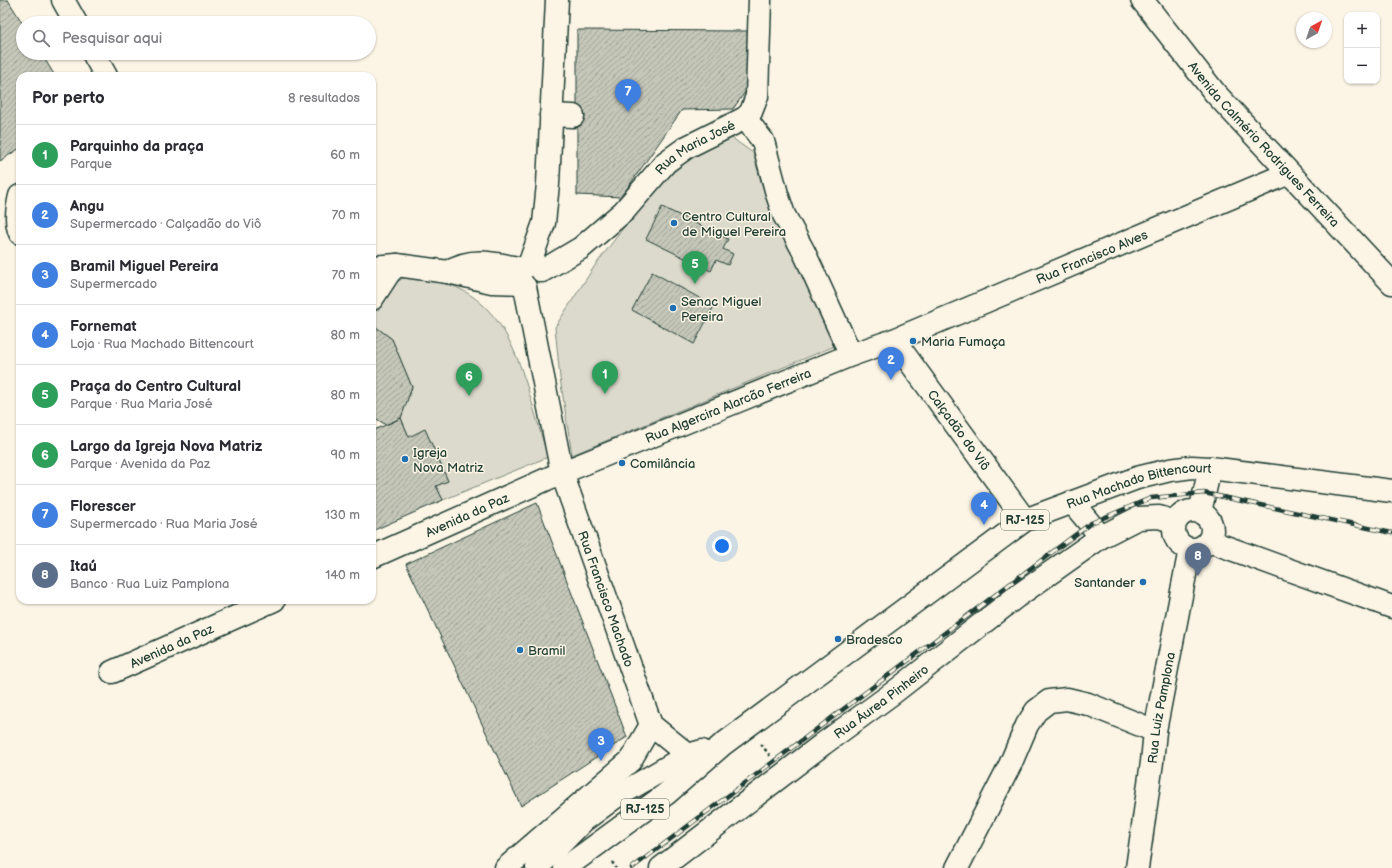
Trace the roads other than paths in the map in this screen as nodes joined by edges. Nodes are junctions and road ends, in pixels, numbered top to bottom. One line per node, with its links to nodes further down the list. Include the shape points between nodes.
1 (63, 0): 5 (street)
2 (556, 0): 8 (street)
3 (760, 0): 10 (street, via 757,96 751,112)
4 (1142, 0): 11 (street, Avenida Calmério Rodrigues Ferreira, via 1215,93)
5 (72, 16)
6 (97, 60): 7 (street)
7 (104, 72)
8 (551, 115): 9 (street); 15 (street, via 544,223)
9 (573, 116)
10 (745, 118): 15 (street, Rua Maria José, via 687,147 666,162 624,211 581,248); 18 (street, Rua Maria José, via 763,141 784,215)
11 (1290, 173): 14 (street, Avenida Calmério Rodrigues Ferreira); 17 (street, Rua Francisco Alves)
12 (397, 265): 13 (street); 15 (street, via 448,272 458,265 485,262); 16 (street)
13 (376, 267)
14 (1388, 276)
15 (530, 277): 20 (street, Rua Francisco Machado)
16 (376, 294)
17 (894, 340): 18 (street, Rua Algercira Alarcão Ferreira); 24 (street, Calçadão do Viô)
18 (851, 354): 20 (street, Rua Algercira Alarcão Ferreira)
19 (1210, 468): 21 (street, Rua Machado Bittencourt / RJ-125); 22 (street, Rua Machado Bittencourt / RJ-125, via 1185,468 1137,478); 23 (street)
20 (566, 471): 28 (street, Avenida da Paz); 32 (street, Rua Francisco Machado)
21 (1392, 491)
22 (1072, 502): 24 (street, Rua Machado Bittencourt / RJ-125); 26 (street)
23 (1200, 512): 25 (street, via 1185,512); 27 (street, via 1207,517 1212,534)
24 (1025, 520): 34 (street, Rua Machado Bittencourt / RJ-125)
25 (1175, 522): 26 (street, Rua Áurea Pinheiro, via 1159,517 1138,518); 27 (street, via 1173,529 1178,542)
26 (1101, 537): 39 (street, Rua Áurea Pinheiro, via 1016,597 893,694)
27 (1199, 545): 30 (street); 33 (street, Rua Luiz Pamplona)
28 (376, 554)
29 (265, 604): 31 (street, Avenida da Paz)
30 (1392, 607)
31 (112, 672)
32 (651, 725): 35 (street); 36 (street, via 630,761)
33 (1155, 731): 40 (street, via 1088,704 1067,699 1049,701 1036,711 1027,725 1010,765); 41 (street, Rua Luiz Pamplona)
34 (722, 745): 35 (street, Rua Machado Bittencourt); 38 (street, Rua Machado Bittencourt / RJ-125, via 666,794)
35 (688, 755): 37 (street, Rua Machado Bittencourt, via 614,798 583,821)
36 (506, 868)
37 (537, 868)
38 (565, 868)
39 (662, 868)
40 (957, 868)
41 (1137, 868)

